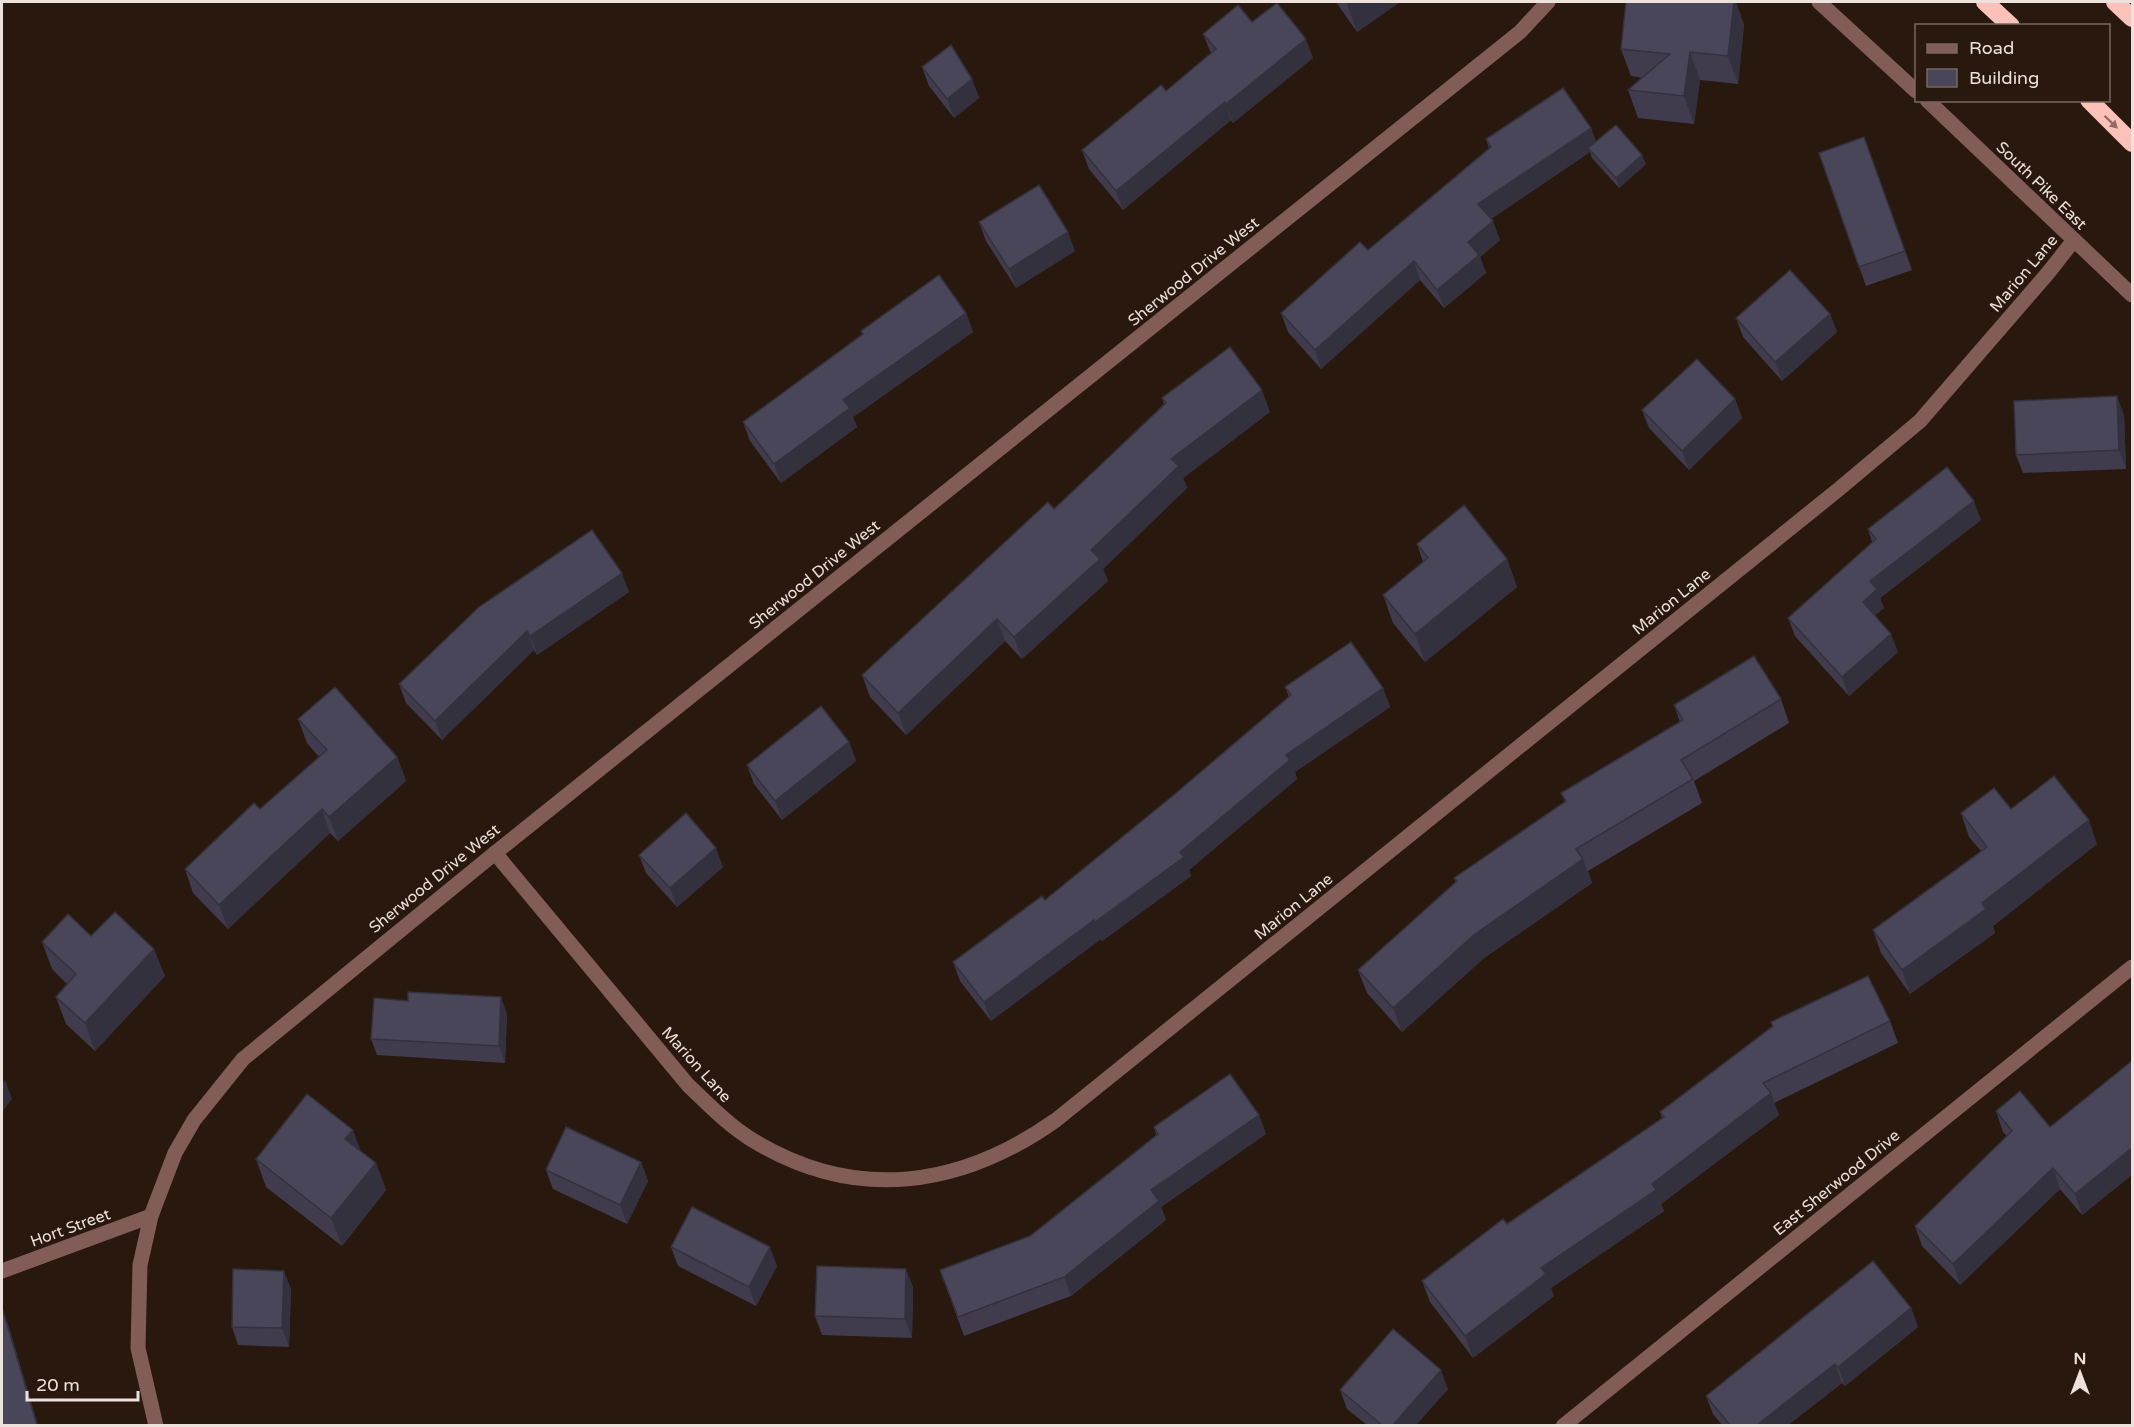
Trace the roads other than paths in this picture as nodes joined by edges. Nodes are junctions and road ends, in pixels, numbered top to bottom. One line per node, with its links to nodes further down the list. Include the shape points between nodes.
1 (1548, 2): 13 (street, Sherwood Drive West, via 1520,32)
2 (1819, 2): 7 (street)
3 (1985, 2): 6 (highway)
4 (2115, 2): 5 (highway)
5 (2133, 18)
6 (2009, 24)
7 (1915, 89)
8 (1929, 102): 11 (street, South Pike East)
9 (2091, 102): 10 (highway, one-way to 10)
10 (2133, 143)
11 (2074, 240): 12 (street, South Pike East); 13 (street, Marion Lane, via 1920,421 1056,1120 1023,1144 986,1161 948,1173 908,1179 867,1179 826,1172 787,1159 753,1141 688,1085)
12 (2133, 295)
13 (495, 852): 15 (street, Sherwood Drive West, via 243,1059 194,1120 175,1154)
14 (2133, 967): 18 (street, East Sherwood Drive)
15 (151, 1216): 16 (street, Hort Street); 17 (street, via 140,1266 138,1348)
16 (2, 1271)
17 (156, 1425)
18 (1563, 1425)

